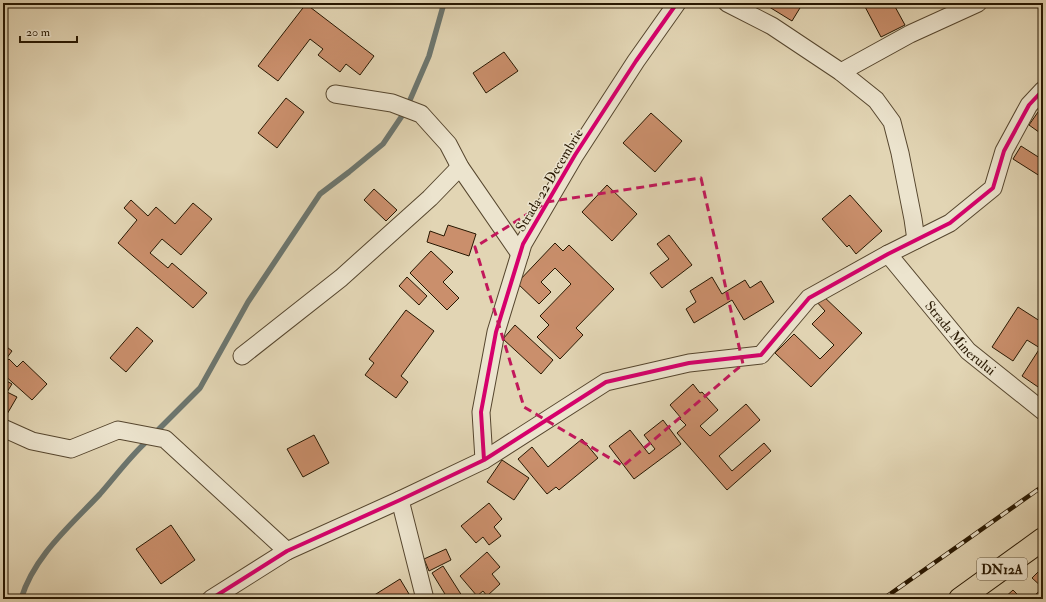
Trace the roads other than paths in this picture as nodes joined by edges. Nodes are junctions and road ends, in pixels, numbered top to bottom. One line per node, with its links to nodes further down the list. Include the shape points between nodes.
1 (677, 3): 9 (street, Strada 22 Decembrie, via 575,155 523,244)
2 (727, 3): 4 (street, via 772,26)
3 (978, 3): 4 (street, via 910,34)
4 (841, 72): 8 (street, via 876,100 892,122 902,160)
5 (1043, 90): 8 (street, via 1029,105 1004,151 993,188 950,223)
6 (335, 94): 7 (street, via 392,103 421,114 448,144)
7 (460, 167): 9 (street); 11 (street, via 430,198 341,278)
8 (916, 240): 10 (street)
9 (520, 254): 14 (street, Strada 22 Decembrie, via 496,332 481,412)
10 (888, 254): 12 (street, Strada Minerului, via 968,351); 14 (street, via 809,298 761,355 689,363 606,382)
11 (242, 356)
12 (1043, 411)
13 (3, 428): 17 (street, via 32,441 72,449 118,430 165,439)
14 (484, 460): 15 (street)
15 (400, 500): 17 (street); 19 (street)
16 (1043, 539): 20 (main road, DN12A)
17 (288, 551): 18 (street)
18 (211, 599)
19 (425, 599)
20 (960, 599)

